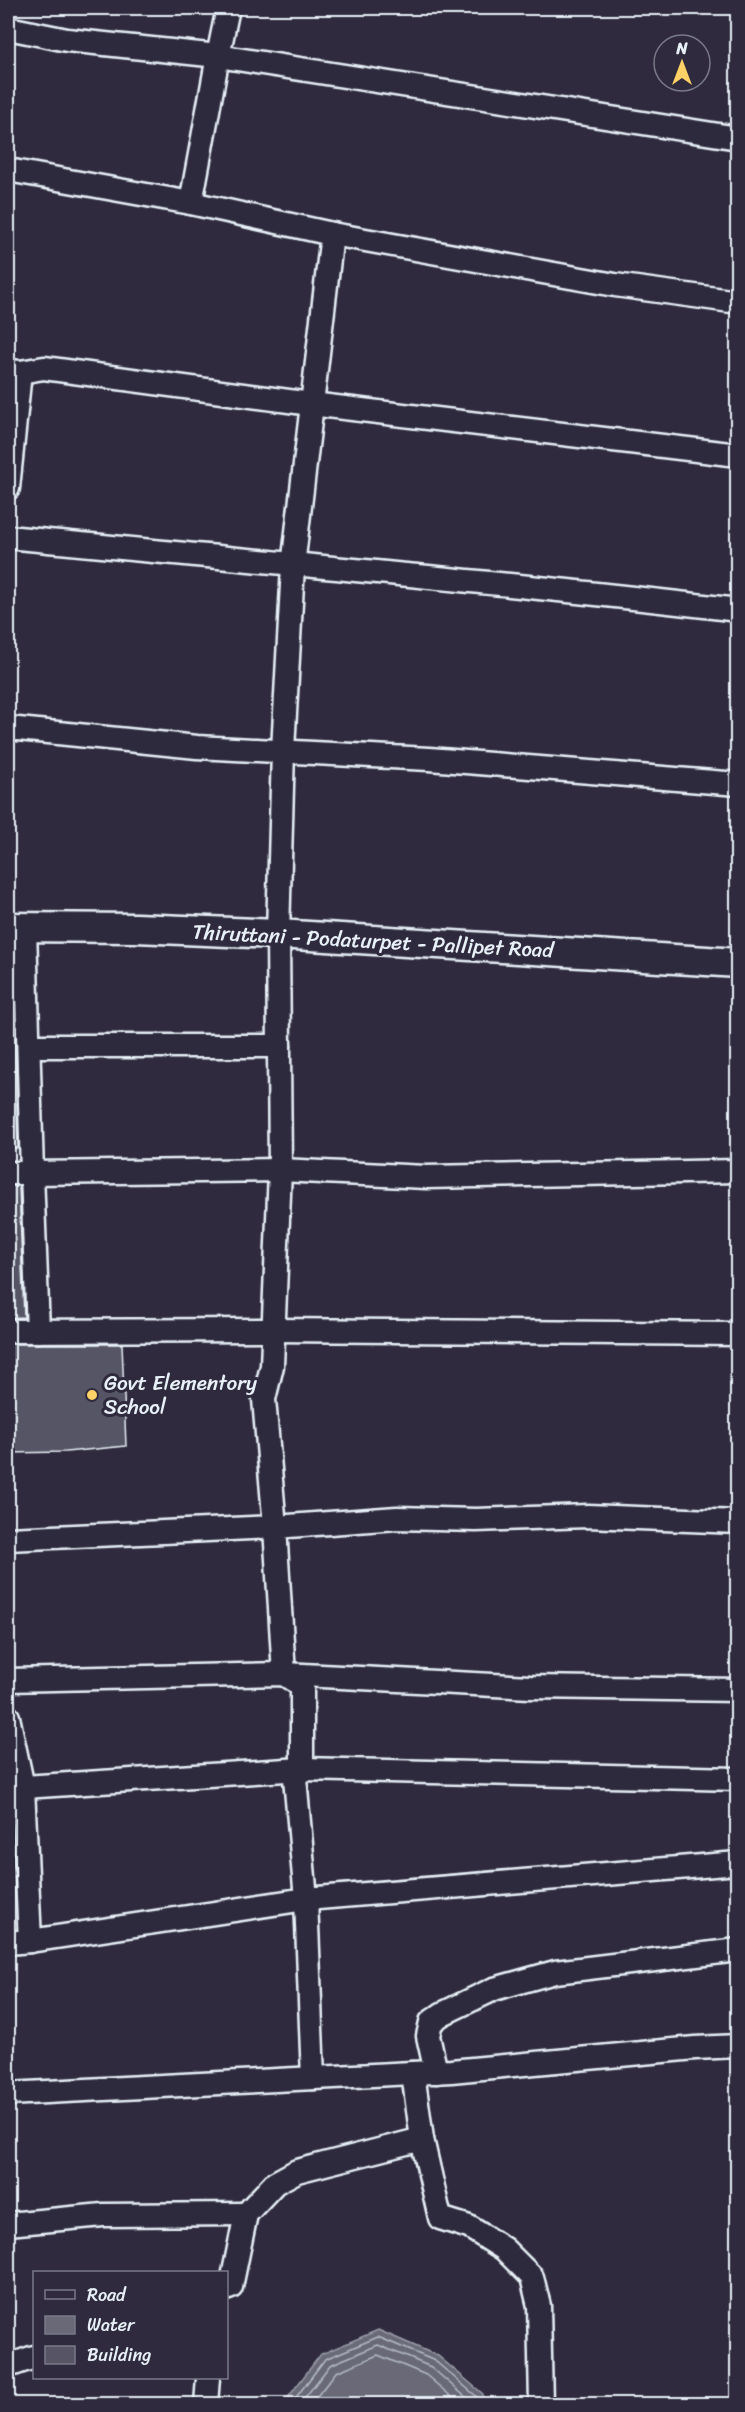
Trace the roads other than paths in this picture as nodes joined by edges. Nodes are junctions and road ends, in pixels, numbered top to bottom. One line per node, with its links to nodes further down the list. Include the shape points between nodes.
1 (228, 8): 3 (street)
2 (8, 28): 3 (street, via 67,40)
3 (218, 56): 4 (street); 6 (street)
4 (738, 138)
5 (8, 170): 6 (street)
6 (191, 203): 7 (street)
7 (332, 234): 8 (street, via 615,285); 10 (street)
8 (738, 302)
9 (14, 371): 10 (street, via 44,368); 12 (street)
10 (311, 404): 11 (street); 14 (street)
11 (738, 455)
12 (8, 488)
13 (8, 537): 14 (street)
14 (293, 566): 15 (street, via 562,589); 17 (street)
15 (738, 610)
16 (8, 728): 17 (street, via 197,747)
17 (283, 750): 18 (street); 20 (street)
18 (738, 784)
19 (16, 927): 20 (main road, Thiruttani - Podaturpet - Pallipet Road); 22 (street)
20 (278, 934): 21 (main road, Thiruttani - Podaturpet - Pallipet Road); 23 (street)
21 (738, 963)
22 (29, 1046): 23 (street); 27 (street)
23 (279, 1046): 24 (street)
24 (280, 1170): 25 (street, via 426,1177); 27 (street); 28 (street)
25 (738, 1171)
26 (8, 1173): 27 (street)
27 (32, 1173): 30 (street)
28 (272, 1330): 30 (street); 31 (street); 33 (street, via 272,1366 264,1399)
29 (8, 1331): 30 (street)
30 (38, 1331)
31 (738, 1334)
32 (738, 1521): 33 (street, via 588,1516 398,1518)
33 (275, 1527): 34 (street); 35 (street)
34 (8, 1539)
35 (284, 1674): 36 (street); 37 (street, via 530,1687); 39 (street, via 302,1686)
36 (8, 1680)
37 (738, 1690)
38 (8, 1717): 41 (street)
39 (302, 1769): 40 (street); 41 (street); 43 (street, via 295,1778)
40 (738, 1779)
41 (15, 1787): 44 (street)
42 (738, 1863): 43 (street)
43 (306, 1899): 44 (street); 49 (street)
44 (19, 1942)
45 (738, 1950): 47 (street, via 555,1972 494,1989 431,2022 428,2036)
46 (738, 2046): 47 (street)
47 (436, 2072): 48 (street)
48 (412, 2073): 49 (street); 51 (street)
49 (313, 2078): 50 (street)
50 (8, 2094)
51 (422, 2139): 52 (street, via 297,2171 275,2183); 59 (street, via 440,2218 469,2227 504,2249 532,2277 539,2306)
52 (246, 2214): 53 (street, via 103,2215); 54 (street)
53 (8, 2224)
54 (228, 2289)
55 (33, 2357): 56 (street)
56 (8, 2366)
57 (208, 2379): 58 (street)
58 (206, 2404)
59 (541, 2404)

